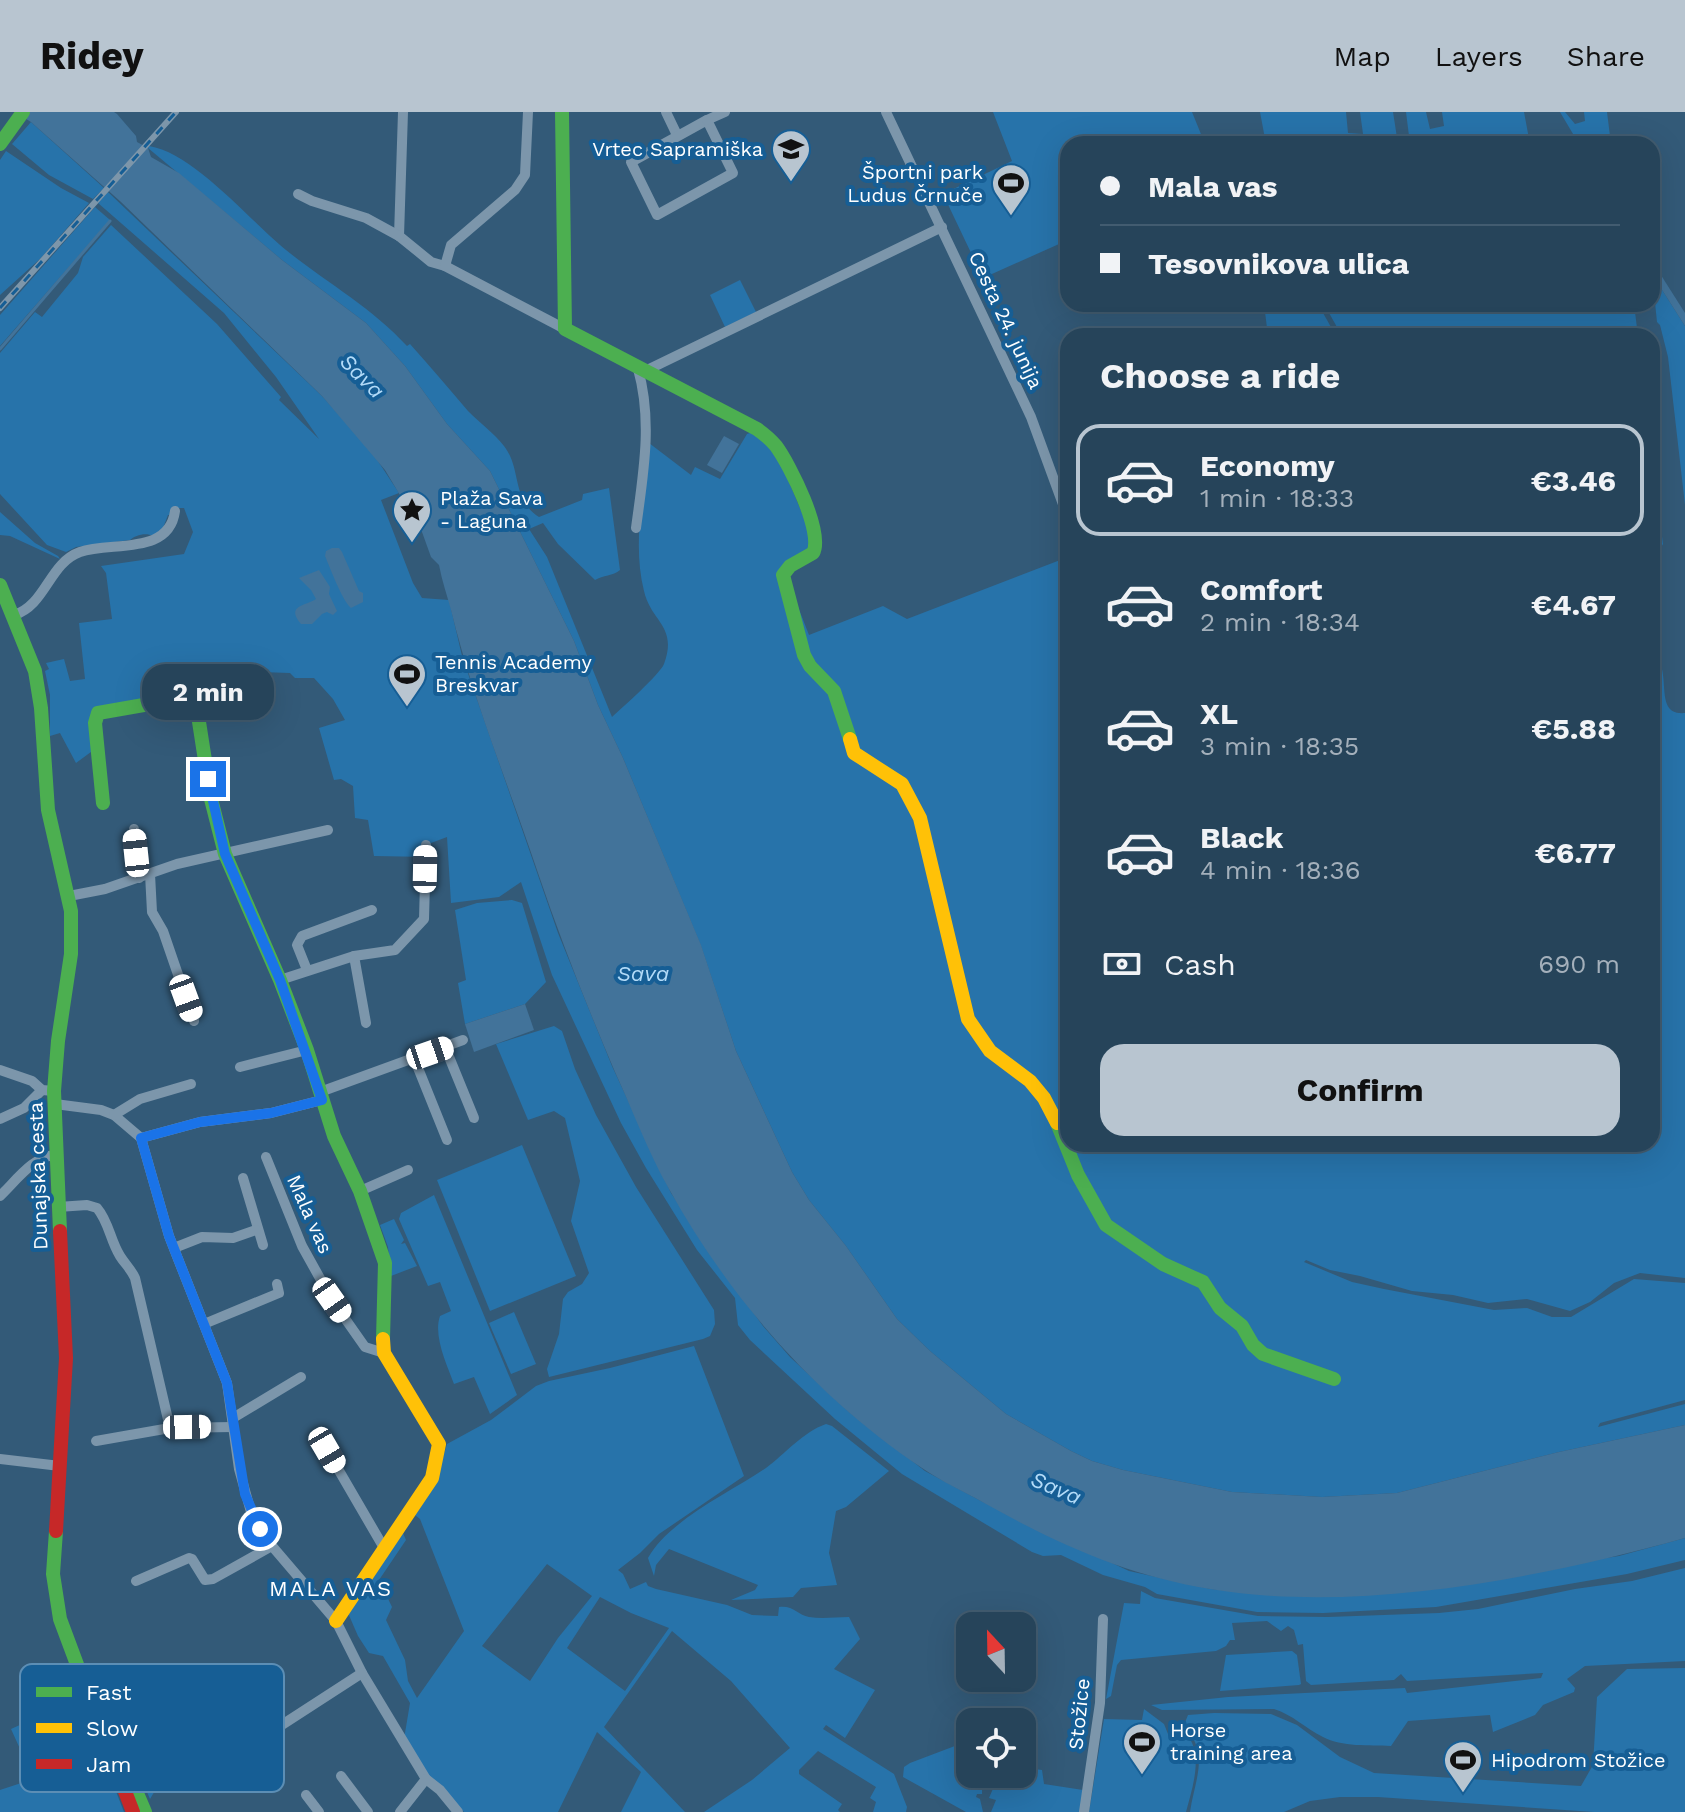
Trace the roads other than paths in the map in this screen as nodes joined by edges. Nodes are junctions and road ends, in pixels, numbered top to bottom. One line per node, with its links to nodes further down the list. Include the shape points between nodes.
1 (23, 112): 10 (street)
2 (403, 112): 13 (street)
3 (528, 112): 14 (street, via 525,175 515,190 451,245)
4 (562, 112): 15 (street)
5 (666, 112): 9 (street)
6 (725, 112): 8 (street)
7 (886, 112): 12 (street, Cesta 24. junija)
8 (707, 120): 9 (street); 9 (street, via 733,173 657,215 631,162)
9 (677, 135)
10 (0, 144)
11 (298, 194): 13 (street)
12 (942, 227): 16 (street); 17 (street, Cesta 24. junija, via 1031,417)
13 (399, 236): 14 (street, via 431,262)
14 (445, 266): 15 (street)
15 (565, 329): 16 (street)
16 (640, 370): 19 (street, via 647,421); 48 (street, via 757,429 775,445 817,541 813,553 783,575 804,655 834,691 854,753 902,784 920,818 974,1030 990,1051 1030,1081)
17 (1060, 496)
18 (175, 511): 21 (street, via 170,527 157,539 73,555 34,603)
19 (636, 528)
20 (0, 585): 21 (street, Dunajska cesta)
21 (14, 615): 29 (street, Dunajska cesta, via 38,685 48,810)
22 (103, 803): 26 (street, via 98,713 195,696)
23 (134, 829): 28 (street)
24 (328, 830): 26 (street)
25 (426, 845): 31 (street, via 424,919 395,950)
26 (225, 854): 27 (street); 33 (street)
27 (150, 874): 28 (street); 34 (street, via 152,912)
28 (139, 878): 29 (street)
29 (69, 896): 43 (street, Dunajska cesta, via 71,954)
30 (372, 910): 32 (street, via 302,936 297,945)
31 (354, 956): 32 (street); 35 (street)
32 (307, 970): 33 (street)
33 (280, 980): 38 (street)
34 (194, 1021)
35 (366, 1023)
36 (463, 1040): 37 (street)
37 (445, 1047): 39 (street); 46 (street)
38 (307, 1050): 40 (street); 44 (street)
39 (414, 1058): 44 (street); 50 (street)
40 (240, 1067)
41 (0, 1070): 43 (street, via 32,1081)
42 (191, 1084): 45 (street, via 140,1099)
43 (50, 1095): 45 (street); 47 (street); 52 (street, Dunajska cesta)
44 (321, 1096): 49 (street, via 271,1113 200,1122); 56 (street)
45 (114, 1115): 49 (street)
46 (474, 1118)
47 (0, 1119)
48 (1060, 1133)
49 (141, 1138): 61 (street)
50 (447, 1140)
51 (1069, 1152): 66 (street, via 1098,1214 1114,1232 1203,1282 1263,1354)
52 (56, 1155): 57 (street, via 34,1164); 58 (street, Dunajska cesta)
53 (266, 1157): 64 (street, Mala vas, via 302,1246 332,1300 365,1347)
54 (408, 1170): 56 (street)
55 (243, 1178): 59 (street)
56 (360, 1191): 64 (street, via 385,1263)
57 (0, 1196)
58 (58, 1207): 68 (street, via 97,1208 130,1268); 72 (street, Dunajska cesta, via 66,1358)
59 (256, 1230): 60 (street); 61 (street, via 233,1238 202,1237)
60 (263, 1245)
61 (174, 1248): 63 (street)
62 (277, 1284): 63 (street, via 279,1293)
63 (204, 1324): 67 (street, via 227,1383)
64 (384, 1353): 74 (street, via 439,1444 432,1478)
65 (301, 1377): 67 (street)
66 (1334, 1379)
67 (233, 1422): 68 (street); 73 (street, via 245,1494)
68 (170, 1428): 69 (street)
69 (96, 1441)
70 (327, 1450): 74 (street)
71 (0, 1459): 72 (street)
72 (60, 1466): 78 (street, Dunajska cesta, via 56,1606)
73 (272, 1546): 75 (street, via 213,1579 201,1577 189,1558); 77 (street)
74 (384, 1548): 77 (street)
75 (136, 1581)
76 (1103, 1619): 92 (street, Stožice, via 1100,1703)
77 (336, 1621): 79 (street)
78 (79, 1664)
79 (362, 1673): 80 (street); 82 (street)
80 (284, 1724)
81 (341, 1776): 89 (street)
82 (426, 1779): 90 (street); 91 (street)
83 (125, 1792): 86 (street, Dunajska cesta)
84 (136, 1792): 87 (street, Dunajska cesta)
85 (306, 1795): 88 (street)
86 (133, 1812)
87 (145, 1812)
88 (319, 1812)
89 (368, 1812)
90 (400, 1812)
91 (458, 1812)
92 (1084, 1812)

